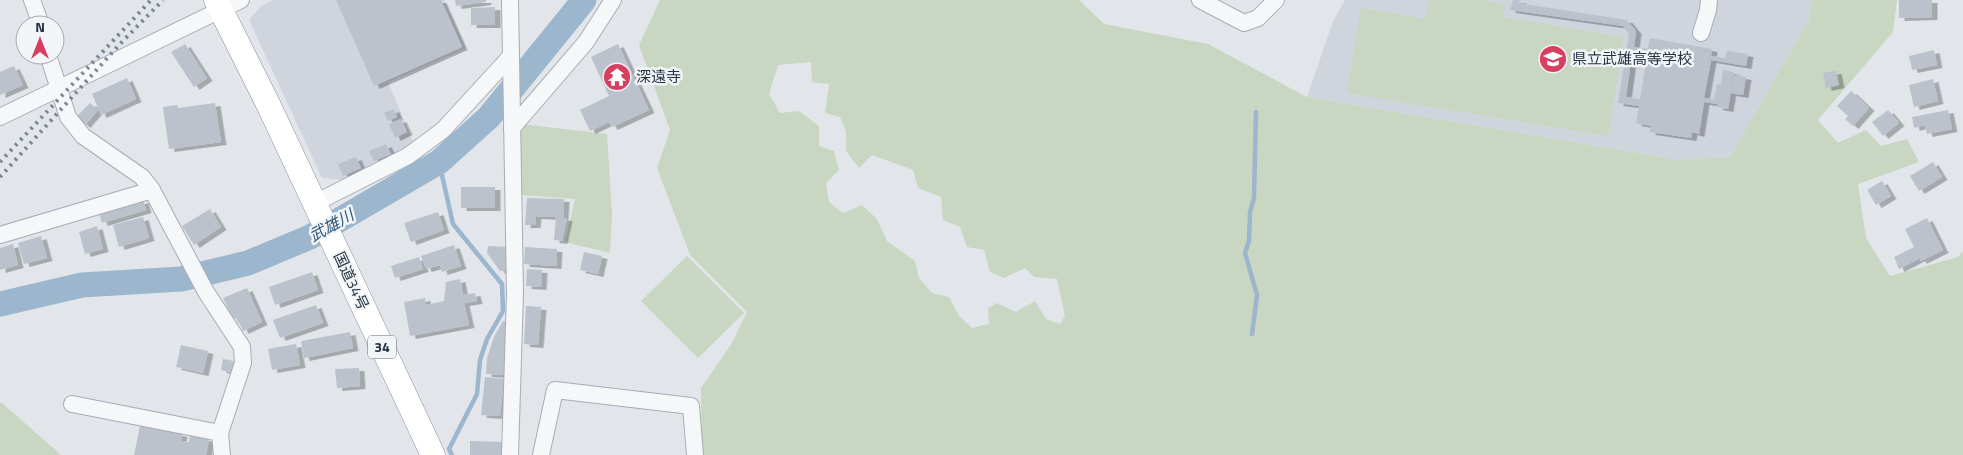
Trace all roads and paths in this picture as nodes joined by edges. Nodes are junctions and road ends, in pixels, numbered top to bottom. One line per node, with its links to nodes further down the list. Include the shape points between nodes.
1 (32, 0): 8 (street)
2 (510, 0): 10 (street)
3 (613, 0): 14 (street, via 586,42)
4 (1200, 0): 5 (street, via 1244,23 1258,18)
5 (1276, 0)
6 (1709, 0): 9 (street)
7 (226, 3): 12 (street); 16 (highway, 国道34号 / 34, via 269,106)
8 (38, 15)
9 (1701, 33)
10 (510, 57): 14 (street); 16 (street, via 443,130 408,156)
11 (52, 65): 12 (street)
12 (60, 89): 13 (street); 15 (street, via 68,117 83,136 142,177)
13 (0, 117)
14 (512, 122): 22 (street, via 515,293)
15 (152, 190): 17 (street); 19 (street, via 206,292 242,347 243,363)
16 (315, 203): 21 (highway, 国道34号 / 34)
17 (0, 235)
18 (72, 404): 19 (street)
19 (220, 432): 20 (street)
20 (222, 455)
21 (433, 455)
22 (510, 455)
23 (541, 455): 24 (street, via 554,390 691,406)
24 (695, 455)

